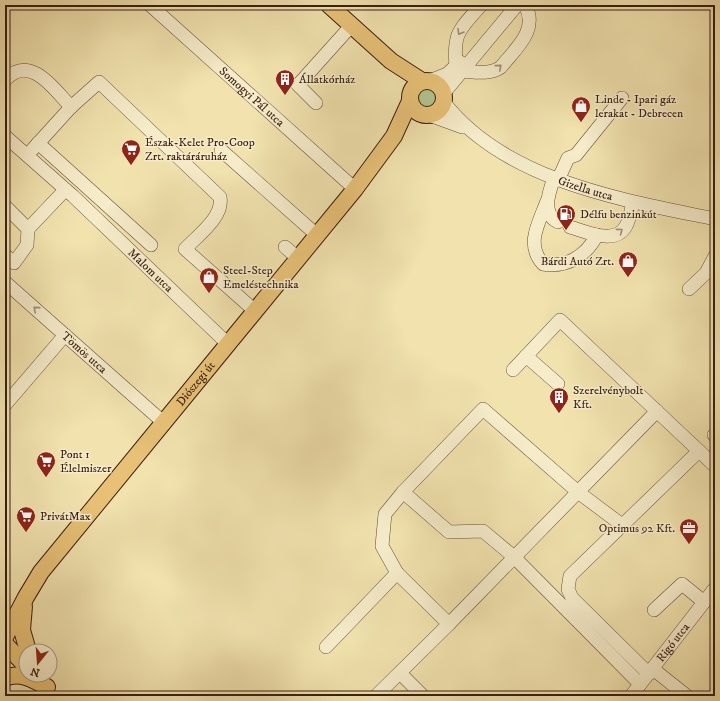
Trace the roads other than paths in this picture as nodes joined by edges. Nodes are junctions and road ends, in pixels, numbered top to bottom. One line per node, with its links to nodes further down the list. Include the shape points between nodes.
1 (150, 5): 24 (street, Somogyi Pál utca)
2 (329, 5): 6 (main road)
3 (481, 5): 8 (street, one-way to 8, via 457,34 455,45)
4 (525, 5): 8 (street, one-way to 4, via 484,72 495,71 501,66 528,34 530,22)
5 (513, 10): 8 (street)
6 (351, 26): 7 (main road); 14 (street, via 298,85)
7 (391, 61): 10 (main road); 11 (main road)
8 (459, 68): 10 (street); 12 (street)
9 (5, 80): 15 (street, via 17,70 34,72)
10 (426, 81): 11 (main road, via 417,84); 12 (main road, via 441,88)
11 (410, 97): 16 (main road, via 412,106); 19 (main road, Diószegi út)
12 (443, 98): 16 (main road, via 440,108); 17 (street, Gizella utca)
13 (622, 98): 23 (street, via 576,155 568,158)
14 (316, 103)
15 (71, 107): 20 (street); 40 (street, via 99,82 220,197 218,214 185,248)
16 (426, 114): 17 (street, Gizella utca); 19 (main road, Diószegi út)
17 (468, 129): 23 (street, Gizella utca, via 508,155)
18 (5, 136): 22 (street, Malom utca)
19 (394, 136): 24 (main road, Diószegi út)
20 (38, 143): 22 (street); 33 (street)
21 (221, 150): 32 (street)
22 (27, 156): 25 (street, Malom utca)
23 (556, 179): 26 (street); 27 (street, Gizella utca)
24 (355, 189): 32 (main road, Diószegi út)
25 (69, 193): 30 (street); 42 (street, Malom utca, via 206,319)
26 (547, 201): 31 (street, via 549,213 564,224); 31 (street, via 533,240 534,250 543,264 554,266 581,257)
27 (633, 202): 29 (street, Gizella utca); 31 (street, one-way to 27, via 610,236 621,232 626,227)
28 (5, 206): 30 (street)
29 (715, 219)
30 (28, 229): 35 (street, via 27,245 14,263)
31 (597, 235)
32 (318, 236): 37 (main road, Diószegi út)
33 (151, 245)
34 (285, 247): 37 (street)
35 (5, 255)
36 (715, 256): 39 (street, via 706,273)
37 (299, 259): 40 (main road, Diószegi út)
38 (5, 282): 41 (street, Tömös utca, one-way to 38)
39 (689, 289)
40 (255, 311): 42 (main road, Diószegi út)
41 (65, 335): 46 (street); 48 (street, Tömös utca)
42 (228, 344): 48 (main road, Diószegi út)
43 (526, 356): 44 (street); 45 (street); 47 (street, via 560,320)
44 (513, 370)
45 (558, 384)
46 (5, 405)
47 (657, 412): 49 (street); 52 (street)
48 (163, 422): 57 (main road, Diószegi út, via 41,572)
49 (699, 451): 50 (street); 53 (street)
50 (715, 466)
51 (403, 492): 52 (street, via 483,409); 54 (street, via 449,532 483,531); 55 (street, via 385,514 382,546)
52 (578, 492): 53 (street); 54 (street)
53 (622, 525): 68 (street, via 570,576 568,589 572,598)
54 (514, 558): 61 (street); 68 (street)
55 (397, 573): 61 (street); 65 (street)
56 (715, 588): 58 (street, Rigó utca)
57 (26, 596): 60 (main road); 62 (main road, Diószegi út); 63 (main road, via 22,617)
58 (704, 602): 59 (street, via 682,584); 68 (street, Rigó utca)
59 (654, 610)
60 (5, 612)
61 (449, 624): 67 (street)
62 (5, 637)
63 (26, 643)
64 (5, 644): 66 (main road)
65 (326, 647)
66 (18, 658)
67 (400, 673): 71 (street); 72 (street)
68 (647, 675): 73 (street, Rigó utca); 74 (street)
69 (5, 678): 70 (main road, via 11,675 22,676)
70 (48, 686)
71 (376, 696)
72 (423, 696)
73 (630, 696)
74 (686, 696)

